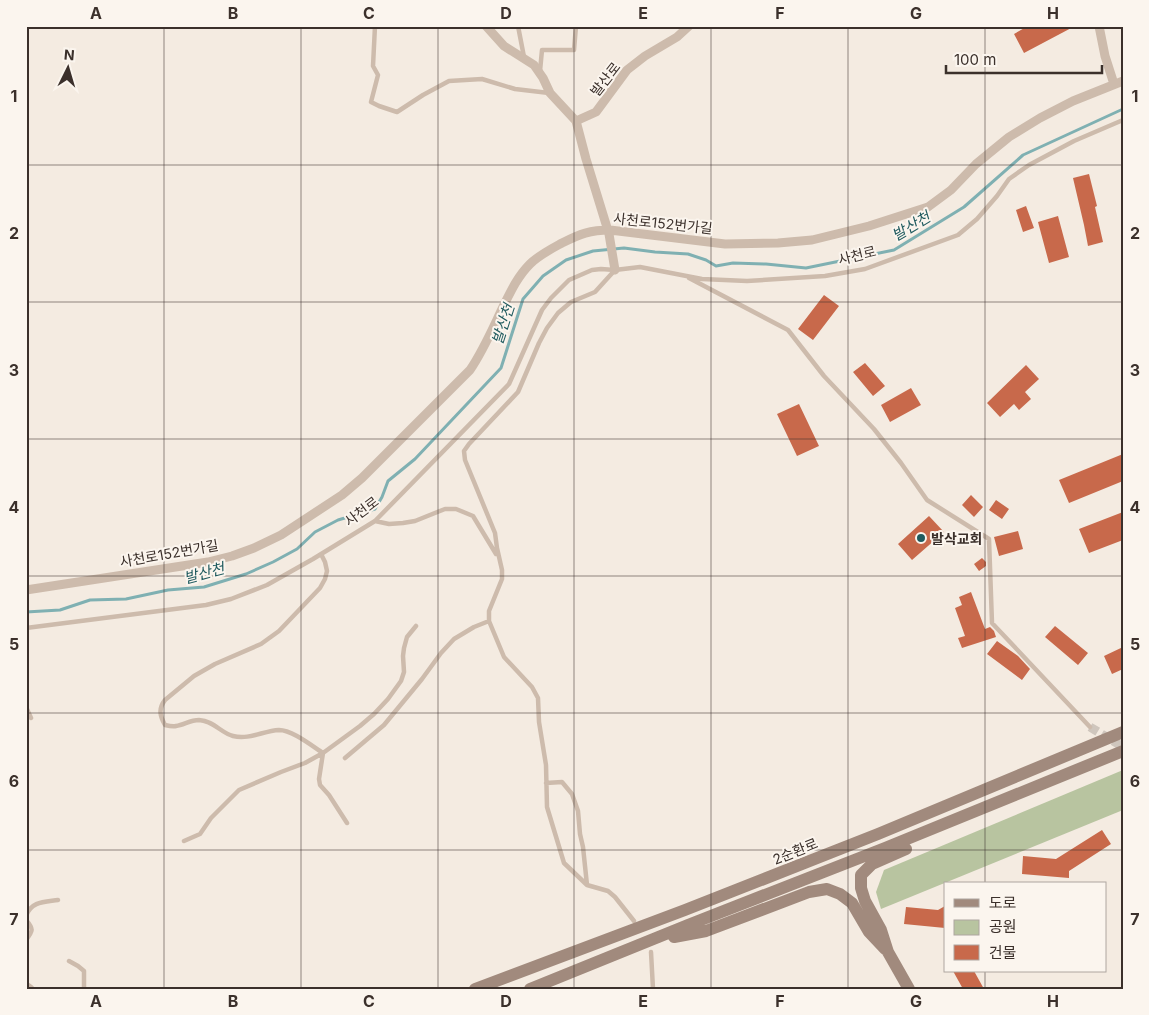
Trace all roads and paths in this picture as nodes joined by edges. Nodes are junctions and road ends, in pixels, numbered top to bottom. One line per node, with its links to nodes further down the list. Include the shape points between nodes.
1 (375, 26): 10 (lane, via 373,66 378,75 371,102 378,106 397,112 449,81 482,79 515,89)
2 (486, 26): 7 (street, via 504,46)
3 (518, 26): 7 (lane)
4 (576, 26): 8 (lane, via 574,50 542,50)
5 (689, 26): 11 (street, 발산로, via 627,70 596,112)
6 (1099, 26): 9 (street, via 1105,56)
7 (524, 59): 8 (street)
8 (540, 72): 10 (street)
9 (1118, 82): 13 (street, 사천로152번가길, via 1073,101 1009,137 951,190 928,206 869,226 812,240 778,244 725,244)
10 (550, 93): 11 (street)
11 (576, 120): 13 (street)
12 (1123, 120): 15 (lane, 사천로, via 1029,165 1009,179 978,219 958,235 907,254 865,268 825,276 748,281 702,280)
13 (608, 232): 14 (street); 19 (street, 사천로152번가길, via 595,230 575,237 530,264 512,289 470,370 362,478 281,535 254,548 208,562)
14 (614, 267): 15 (lane, 사천로, via 640,267); 16 (lane, 사천로, via 592,270 570,280 551,298 542,310 509,384); 18 (lane, via 596,292 571,302 558,313 539,343 518,392 464,451 496,533)
15 (684, 276): 25 (lane, via 788,330 824,376 874,429 927,500 989,539 992,623)
16 (376, 521): 17 (lane, 사천로); 18 (lane, via 389,524 409,522 445,509 456,509 473,516)
17 (321, 554): 22 (lane, 사천로, via 267,585 231,599); 28 (lane, via 327,571 325,579 279,631 261,644 194,676 165,700 160,710 165,725 175,727 199,720 214,724 231,736 243,738 279,730 290,733)
18 (500, 560): 20 (lane, via 502,579 489,611)
19 (26, 590)
20 (490, 621): 29 (lane, via 454,639 384,725); 30 (lane, via 504,656 538,698)
21 (416, 626): 28 (lane, via 404,648 401,681 388,699 360,726)
22 (26, 628)
23 (26, 707): 24 (lane)
24 (31, 718)
25 (1090, 727)
26 (1123, 732): 46 (street, 2순환로, via 878,834)
27 (1123, 751): 31 (street)
28 (323, 754): 32 (lane, via 320,785); 33 (lane, via 239,790 200,834)
29 (345, 758)
30 (546, 783): 34 (lane, via 547,807 564,863); 34 (lane, via 562,782 572,794 578,811)
31 (1025, 791): 40 (street); 41 (street, via 872,864 861,875 865,901 881,930)
32 (347, 823)
33 (184, 841)
34 (586, 885): 38 (lane, via 608,892)
35 (58, 900): 36 (lane, via 37,903)
36 (26, 916)
37 (26, 920): 39 (lane, via 32,930)
38 (634, 921)
39 (26, 940)
40 (647, 948): 41 (street, via 706,931 827,888 852,903 869,932); 47 (street); 48 (lane)
41 (888, 952): 49 (street)
42 (69, 961): 45 (lane, via 84,971)
43 (26, 986): 44 (street)
44 (30, 989)
45 (84, 989)
46 (475, 989)
47 (530, 989)
48 (653, 989)
49 (909, 989)

